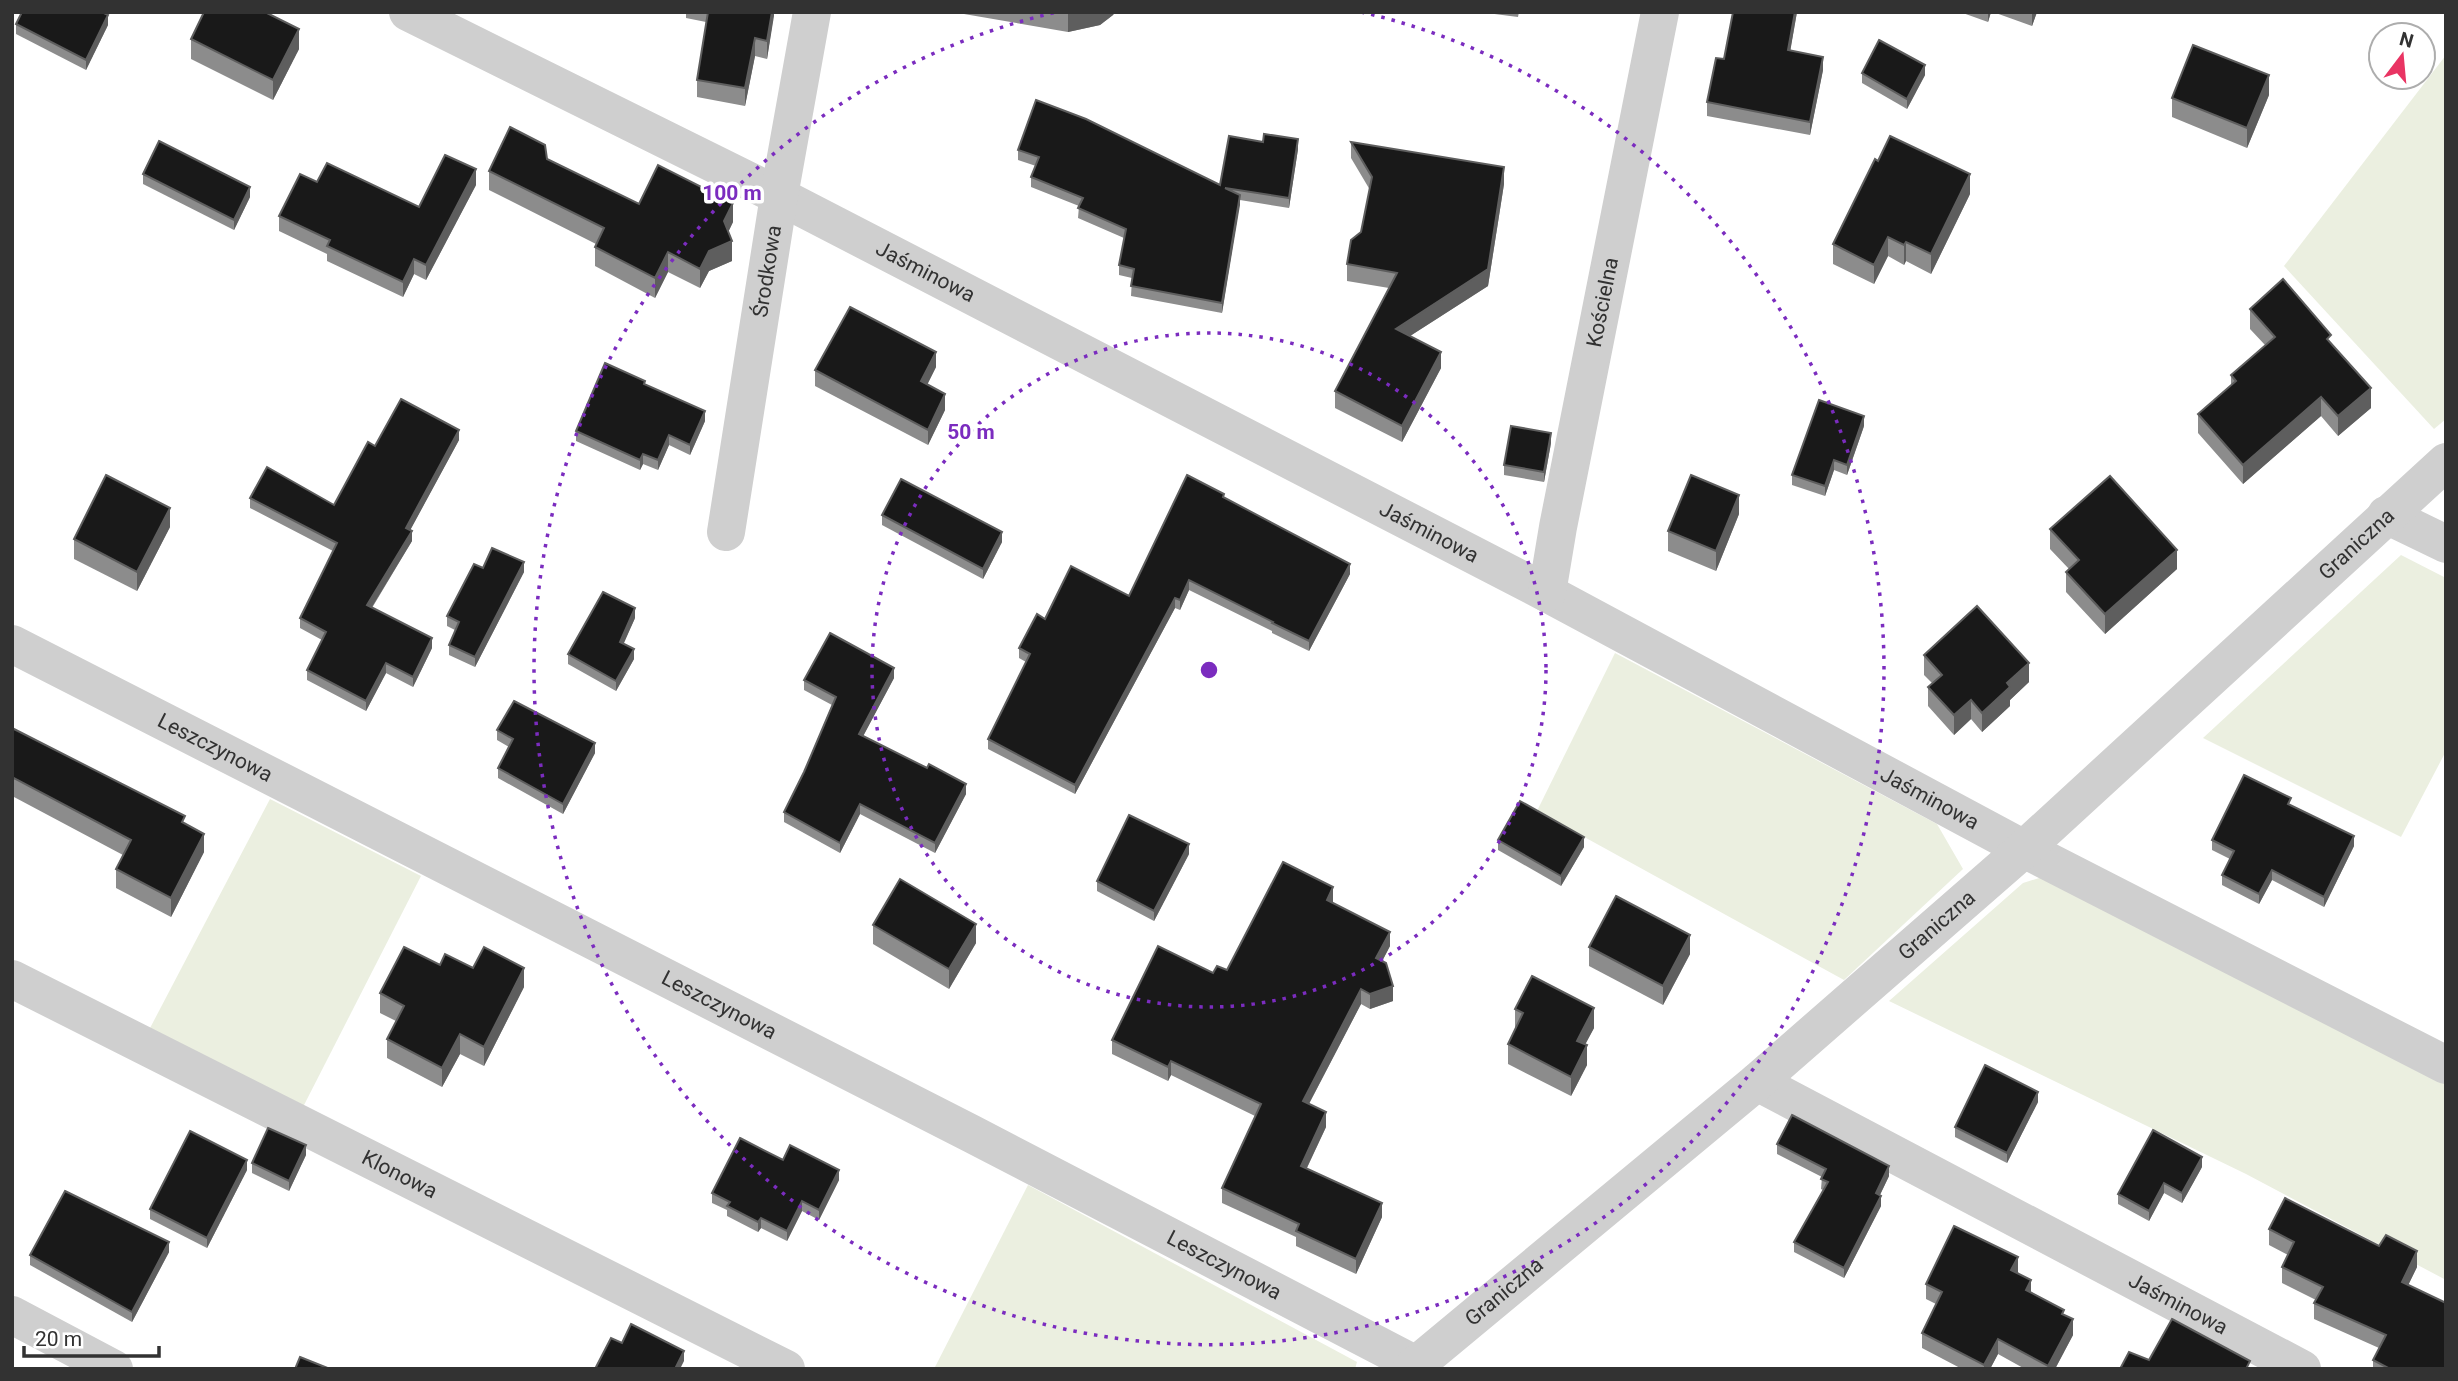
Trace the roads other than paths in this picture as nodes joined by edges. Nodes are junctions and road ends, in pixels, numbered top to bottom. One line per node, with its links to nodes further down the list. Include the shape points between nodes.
1 (408, 12): 4 (street, Jaśminowa)
2 (812, 12): 4 (street, Środkowa)
3 (1660, 12): 9 (street, Kościelna)
4 (779, 196): 7 (street, Środkowa); 9 (street, Jaśminowa)
5 (2446, 462): 6 (street, Graniczna)
6 (2386, 514): 8 (street); 11 (street, Graniczna)
7 (726, 532)
8 (2446, 544)
9 (1547, 593): 11 (street, Jaśminowa)
10 (12, 644): 16 (street, Leszczynowa, via 972,1134)
11 (2024, 849): 13 (street, Jaśminowa); 14 (street, Graniczna)
12 (12, 979): 18 (street, Klonowa)
13 (2446, 1065)
14 (1757, 1082): 16 (street, Graniczna); 19 (street, Jaśminowa)
15 (12, 1315): 17 (street)
16 (1417, 1367)
17 (114, 1369)
18 (786, 1369)
19 (2302, 1369)

